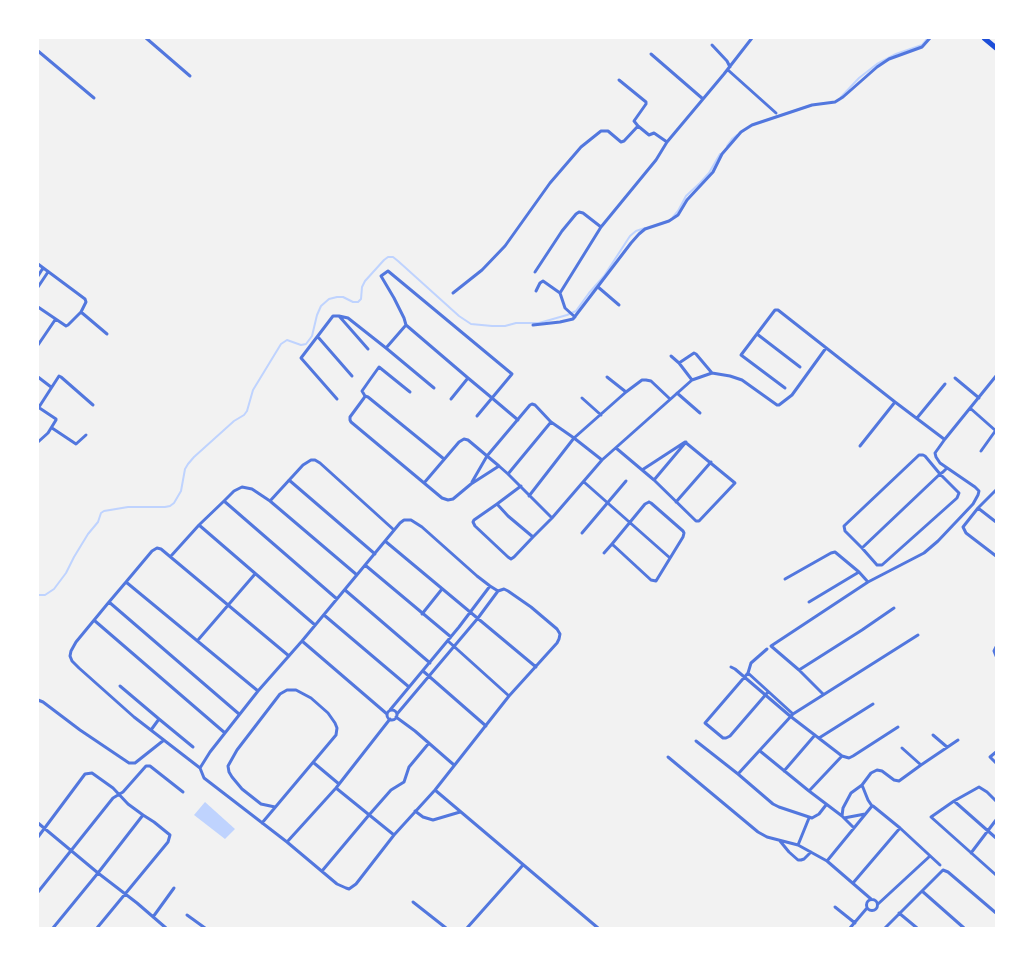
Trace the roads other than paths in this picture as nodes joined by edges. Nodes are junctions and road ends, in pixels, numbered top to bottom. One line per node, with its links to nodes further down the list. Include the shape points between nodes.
1 (146, 38): 10 (street)
2 (752, 38): 9 (street)
3 (930, 38): 24 (street, via 922,48 889,59 834,102 812,105 752,125 741,132 675,218 639,234)
4 (984, 38): 6 (main road)
5 (712, 45): 9 (street, via 727,60)
6 (996, 48)
7 (38, 51): 12 (street)
8 (651, 54): 13 (street)
9 (729, 68): 13 (street); 14 (street)
10 (190, 76)
11 (619, 80): 15 (street, via 647,103 634,121)
12 (94, 98)
13 (703, 99): 16 (street)
14 (776, 113)
15 (638, 126): 16 (street, via 649,135 654,133); 26 (street, via 624,141 620,142 608,131 601,131 581,147 550,183 505,246)
16 (667, 142): 17 (street)
17 (601, 226): 21 (street, via 582,212 576,214); 27 (street)
18 (38, 264): 19 (street)
19 (43, 268): 20 (street); 22 (street)
20 (48, 272): 23 (street); 30 (street, via 85,299)
21 (535, 272)
22 (38, 276)
23 (38, 287)
24 (598, 287): 28 (street); 32 (street)
25 (536, 291): 27 (street, via 543,281)
26 (453, 293)
27 (560, 293): 32 (street, via 565,308)
28 (619, 305)
29 (38, 307): 33 (street)
30 (81, 312): 33 (street, via 68,326); 36 (street)
31 (339, 316): 38 (street, via 333,316); 40 (street, via 348,318); 42 (street)
32 (574, 316): 35 (street, via 565,322)
33 (55, 320): 39 (street)
34 (406, 325): 40 (street); 51 (street); 62 (street, via 381,276 388,270 512,374)
35 (533, 325)
36 (107, 334)
37 (757, 334): 41 (street, via 777,310); 45 (street); 57 (street, via 742,355)
38 (318, 337): 47 (street); 65 (street, via 301,358)
39 (38, 345)
40 (386, 348): 56 (street)
41 (826, 348): 46 (street, via 792,395 779,406 742,380); 68 (street)
42 (368, 349)
43 (670, 356): 44 (street)
44 (679, 363): 46 (street, via 694,353); 53 (street)
45 (800, 366)
46 (712, 373): 53 (street)
47 (352, 376)
48 (996, 376): 64 (street)
49 (38, 377): 55 (street)
50 (607, 377): 59 (street)
51 (468, 378): 62 (street); 66 (street)
52 (955, 378): 64 (street)
53 (692, 380): 60 (street)
54 (945, 384): 75 (street)
55 (52, 387): 69 (street, via 61,377); 70 (street)
56 (434, 388)
57 (786, 388)
58 (410, 392): 61 (street, via 379,367 362,391)
59 (626, 392): 67 (street, via 646,380); 73 (street)
60 (677, 393): 67 (street); 72 (street)
61 (365, 396): 89 (street); 101 (street, via 350,421)
62 (492, 398): 74 (street); 76 (street)
63 (582, 398): 73 (street)
64 (979, 398): 71 (street)
65 (338, 399)
66 (451, 399)
67 (670, 399): 86 (street)
68 (895, 402): 75 (street); 85 (street)
69 (93, 404)
70 (38, 407): 78 (street, via 56,420)
71 (970, 408): 79 (street); 82 (street)
72 (700, 413)
73 (600, 414): 81 (street)
74 (477, 416)
75 (917, 418): 82 (street)
76 (518, 420): 77 (street, via 532,404); 88 (street)
77 (552, 422): 81 (street); 95 (street)
78 (52, 428): 80 (street, via 76,444); 83 (street)
79 (996, 431): 87 (street)
80 (86, 435)
81 (574, 438): 90 (street); 105 (street)
82 (945, 439): 93 (street, via 935,455)
83 (38, 442)
84 (686, 442): 91 (street); 94 (street); 98 (street)
85 (860, 446)
86 (616, 448): 90 (street); 94 (street)
87 (981, 451)
88 (487, 456): 89 (street, via 464,439); 92 (street); 102 (street)
89 (444, 459): 101 (street)
90 (602, 460): 100 (street)
91 (711, 462): 108 (street); 108 (street, via 734,484 699,521)
92 (498, 466): 95 (street); 102 (street)
93 (946, 468): 96 (street); 133 (street, via 975,487 978,491 976,499 929,549)
94 (642, 470): 98 (street)
95 (508, 474): 103 (street)
96 (940, 474): 121 (street); 121 (street, via 959,493 957,498 882,566 877,565); 121 (street, via 925,456 919,455 844,526)
97 (289, 480): 107 (street); 116 (street, via 311,460 320,463); 123 (street)
98 (654, 480): 108 (street)
99 (626, 481): 109 (street)
100 (584, 482): 109 (street); 112 (street)
101 (424, 483): 102 (street, via 448,500)
102 (471, 484)
103 (521, 486): 105 (street); 110 (street)
104 (996, 490): 111 (street)
105 (529, 496): 112 (street)
106 (224, 501): 107 (street, via 242,487 252,489); 115 (street); 138 (street)
107 (270, 501): 130 (street)
108 (676, 502)
109 (607, 503): 113 (street); 117 (street)
110 (497, 504): 118 (street); 118 (street, via 473,522 508,557 514,557)
111 (978, 508): 114 (street); 125 (street, via 963,530)
112 (552, 518): 118 (street)
113 (630, 522): 120 (street); 126 (street); 126 (street, via 649,502 683,530 683,537)
114 (996, 522)
115 (199, 526): 124 (street); 129 (street)
116 (394, 530): 119 (street); 134 (street, via 404,520 414,521)
117 (582, 534)
118 (533, 537)
119 (385, 542): 123 (street); 135 (street)
120 (612, 544): 122 (street); 126 (street, via 654,581)
121 (862, 548)
122 (604, 553)
123 (374, 554): 127 (street)
124 (171, 556): 132 (street, via 161,549 154,549); 141 (street)
125 (996, 556)
126 (670, 558)
127 (366, 565): 130 (street); 144 (street)
128 (858, 572): 131 (street, via 832,552); 133 (street); 140 (street)
129 (255, 574): 141 (street); 148 (street)
130 (357, 575): 136 (street)
131 (785, 579)
132 (126, 582): 139 (street); 151 (street)
133 (868, 582): 162 (street, via 771,646)
134 (490, 586): 137 (street); 143 (street)
135 (442, 589): 143 (street); 144 (street)
136 (345, 590): 138 (street); 159 (street)
137 (498, 590): 146 (street); 160 (street, via 504,589 518,597 560,634)
138 (337, 599): 145 (street)
139 (109, 602): 147 (street); 175 (street)
140 (809, 602)
141 (228, 605): 151 (street); 157 (street)
142 (894, 608): 162 (street)
143 (470, 612): 146 (street); 150 (street)
144 (422, 614): 150 (street)
145 (324, 615): 148 (street); 167 (street)
146 (478, 618): 154 (street); 160 (street)
147 (94, 620): 183 (street, via 71,651 72,661); 184 (street)
148 (315, 625): 152 (street)
149 (918, 635): 170 (street)
150 (450, 637): 153 (street)
151 (198, 640): 168 (street)
152 (302, 641): 157 (street); 176 (street)
153 (448, 641): 154 (street); 159 (street)
154 (454, 647): 165 (street); 171 (street)
155 (996, 647): 158 (street)
156 (767, 649): 164 (street, via 751,663)
157 (289, 656): 168 (street)
158 (996, 656)
159 (430, 663): 163 (street)
160 (536, 667): 171 (street)
161 (731, 667): 164 (street)
162 (799, 670): 170 (street)
163 (423, 671): 165 (street); 167 (street)
164 (746, 675): 169 (street); 169 (street, via 705,722 723,738 730,736)
165 (430, 676): 177 (street); 181 (street)
166 (120, 686): 179 (street)
167 (409, 687): 174 (street)
168 (258, 691): 175 (street)
169 (767, 693): 178 (street)
170 (823, 694): 178 (street)
171 (509, 696): 181 (street)
172 (38, 700): 188 (street, via 129,763 135,763)
173 (873, 704): 187 (street)
174 (390, 710): 176 (street); 177 (street, via 394,710)
175 (239, 714): 184 (street)
176 (387, 714): 180 (street)
177 (396, 715): 180 (street); 191 (street)
178 (792, 715): 185 (street); 195 (street)
179 (159, 719): 183 (street); 192 (street)
180 (390, 719): 207 (street)
181 (486, 726): 202 (street)
182 (898, 727): 197 (street, via 853,756)
183 (151, 730): 188 (street)
184 (225, 733): 203 (street)
185 (815, 735): 187 (street); 204 (street)
186 (933, 735): 193 (street)
187 (819, 738): 197 (street)
188 (164, 740): 203 (street)
189 (958, 740): 193 (street)
190 (696, 741): 205 (street)
191 (429, 743): 202 (street); 220 (street, via 409,767 404,782 391,790)
192 (193, 747)
193 (947, 747): 201 (street)
194 (902, 748): 201 (street)
195 (760, 751): 204 (street); 205 (street)
196 (996, 752): 200 (street, via 990,757)
197 (842, 756): 210 (street)
198 (668, 757): 234 (street, via 758,832)
199 (314, 763): 207 (street); 216 (street); 216 (street, via 336,735 337,728 328,713 311,698 296,690 287,690 280,694 228,766 242,789 261,804)
200 (996, 763)
201 (921, 764): 206 (street, via 898,781 882,771 874,771)
202 (454, 765): 208 (street)
203 (200, 768): 225 (street, via 204,778)
204 (784, 771): 210 (street)
205 (738, 774): 223 (street, via 776,806)
206 (862, 784): 215 (street); 222 (street, via 846,801)
207 (337, 786): 220 (street); 235 (street)
208 (435, 790): 217 (street); 218 (street)
209 (183, 792): 211 (street, via 148,766)
210 (809, 792): 214 (street)
211 (119, 794): 221 (street); 229 (street, via 92,773 86,773); 237 (street)
212 (954, 801): 213 (street, via 979,787); 230 (street); 239 (street, via 932,817)
213 (996, 801)
214 (826, 805): 222 (street); 223 (street, via 815,817)
215 (872, 806): 219 (street); 228 (street)
216 (275, 807): 225 (street)
217 (415, 812): 218 (street, via 433,820); 232 (street)
218 (461, 812): 242 (street)
219 (865, 814): 222 (street); 227 (street)
220 (369, 815): 232 (street); 244 (street)
221 (143, 816): 245 (street); 251 (street, via 168,833 170,838)
222 (843, 817): 227 (street)
223 (809, 818): 236 (street)
224 (996, 820): 230 (street)
225 (262, 823): 235 (street)
226 (38, 824): 229 (street)
227 (854, 828): 241 (street)
228 (900, 828): 240 (street); 247 (street)
229 (44, 829): 231 (street); 237 (street)
230 (988, 831): 233 (street); 239 (street)
231 (38, 836)
232 (394, 836): 244 (street, via 353,887 341,887)
233 (996, 838)
234 (780, 840): 236 (street); 238 (street, via 798,860)
235 (287, 842): 244 (street)
236 (798, 845): 238 (street)
237 (71, 851): 245 (street); 249 (street)
238 (810, 852): 241 (street)
239 (971, 853): 246 (street)
240 (930, 856): 243 (street); 254 (street)
241 (827, 861): 247 (street)
242 (522, 865): 263 (street); 270 (street)
243 (940, 865)
244 (322, 872)
245 (98, 874): 251 (street); 264 (street)
246 (996, 874)
247 (853, 883): 252 (street)
248 (174, 888): 260 (street)
249 (38, 892)
250 (922, 892): 257 (street); 258 (street, via 941,870 945,870); 275 (street)
251 (125, 894): 260 (street); 265 (street)
252 (871, 899): 254 (street); 256 (street)
253 (413, 902): 269 (street)
254 (878, 904): 256 (street, via 874,910)
255 (835, 906): 262 (street)
256 (867, 908): 262 (street)
257 (900, 913): 273 (street); 274 (street)
258 (996, 913)
259 (188, 914): 261 (street)
260 (153, 917): 266 (street)
261 (199, 923): 267 (street); 268 (street)
262 (855, 923): 272 (street)
263 (593, 927): 271 (street)
264 (53, 928)
265 (97, 928)
266 (166, 928)
267 (194, 928)
268 (205, 928)
269 (446, 928)
270 (467, 928)
271 (598, 928)
272 (850, 928)
273 (885, 928)
274 (917, 928)
275 (964, 928)

